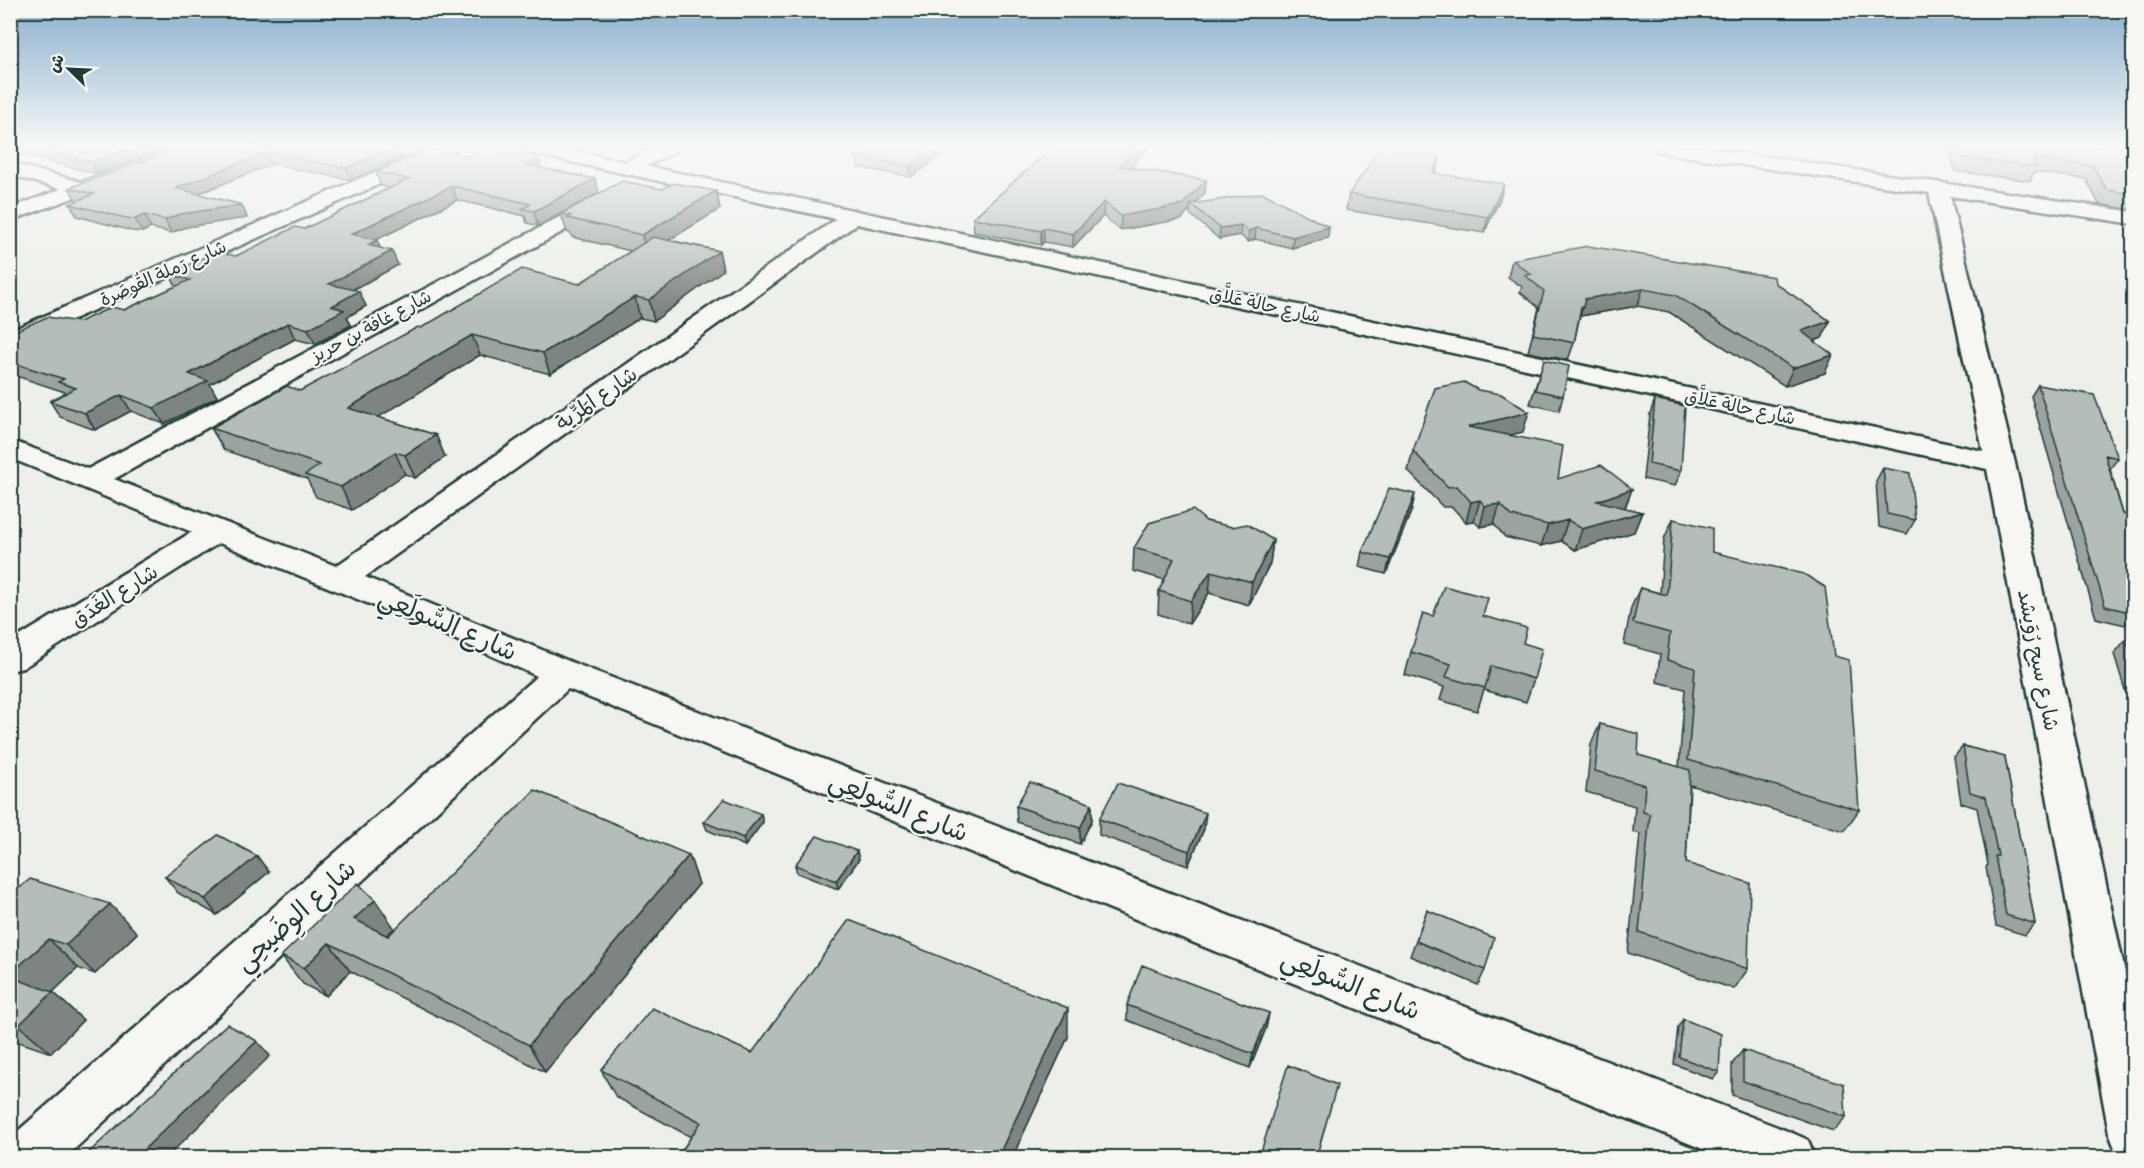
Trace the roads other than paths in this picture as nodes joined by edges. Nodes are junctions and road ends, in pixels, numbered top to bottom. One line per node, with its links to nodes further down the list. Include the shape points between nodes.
1 (48, 202): 7 (street)
2 (324, 202): 10 (street, شارع رَملة القُوصَرة)
3 (603, 202): 13 (street, شارع غافة بن حريز)
4 (781, 202): 8 (street, شارع حالة عَلاَّق)
5 (1941, 202): 12 (street, شارع سيح رُوَيشد)
6 (2026, 202): 9 (street)
7 (10, 215)
8 (853, 217): 12 (street, شارع حالة عَلاَّق); 15 (street, شارع المَرِّية)
9 (2133, 218)
10 (10, 340)
11 (10, 448): 13 (street, شارع السُّولَعِي)
12 (2000, 463): 18 (street, شارع سيح رُوَيشد)
13 (89, 480): 14 (street, شارع السُّولَعِي)
14 (217, 531): 15 (street, شارع السُّولَعِي); 16 (street, شارع الغَدَق)
15 (339, 580): 17 (street, شارع السُّولَعِي)
16 (10, 659)
17 (563, 673): 19 (street, شارع الوِضَيحِي); 20 (street, شارع السُّولَعِي)
18 (2133, 1133)
19 (27, 1158)
20 (1790, 1158)

